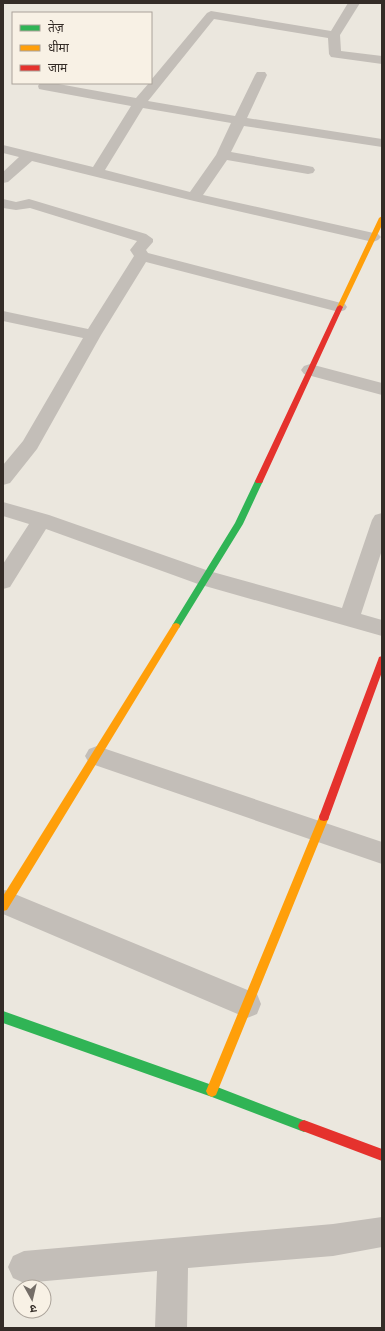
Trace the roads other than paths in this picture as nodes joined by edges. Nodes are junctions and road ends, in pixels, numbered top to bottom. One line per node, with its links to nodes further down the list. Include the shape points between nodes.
1 (354, 3): 2 (street)
2 (334, 35): 3 (street, via 335,54); 6 (street, via 211,15)
3 (382, 60)
4 (260, 75): 7 (street)
5 (46, 84): 6 (street, via 44,86)
6 (140, 102): 7 (street); 13 (street)
7 (240, 121): 8 (street); 11 (street)
8 (382, 143)
9 (3, 149): 10 (street)
10 (29, 156): 13 (street); 14 (street)
11 (223, 156): 12 (street); 15 (street)
12 (308, 170)
13 (96, 173): 15 (street)
14 (3, 179)
15 (194, 197): 18 (street)
16 (3, 203): 19 (street, via 17,207 29,203 145,238 145,242 138,250)
17 (382, 218): 18 (street)
18 (373, 237): 20 (street)
19 (142, 256): 20 (street); 22 (street)
20 (339, 306): 23 (street)
21 (3, 316): 22 (street)
22 (93, 335): 25 (street, via 30,445)
23 (310, 370): 24 (street); 29 (street, via 239,524)
24 (382, 389)
25 (3, 478)
26 (3, 509): 27 (street)
27 (42, 520): 29 (street); 30 (street)
28 (382, 520): 31 (street)
29 (205, 578): 31 (street); 34 (street)
30 (3, 581)
31 (349, 619): 32 (street)
32 (382, 628)
33 (382, 660): 35 (street)
34 (97, 756): 35 (street); 37 (street)
35 (319, 831): 36 (street); 38 (street)
36 (382, 853)
37 (4, 904): 38 (street)
38 (248, 1004): 40 (street)
39 (3, 1017): 40 (street)
40 (212, 1091): 41 (street)
41 (382, 1155)
42 (382, 1232): 43 (street, via 333,1240)
43 (173, 1254): 44 (street); 45 (street)
44 (24, 1267)
45 (171, 1328)

